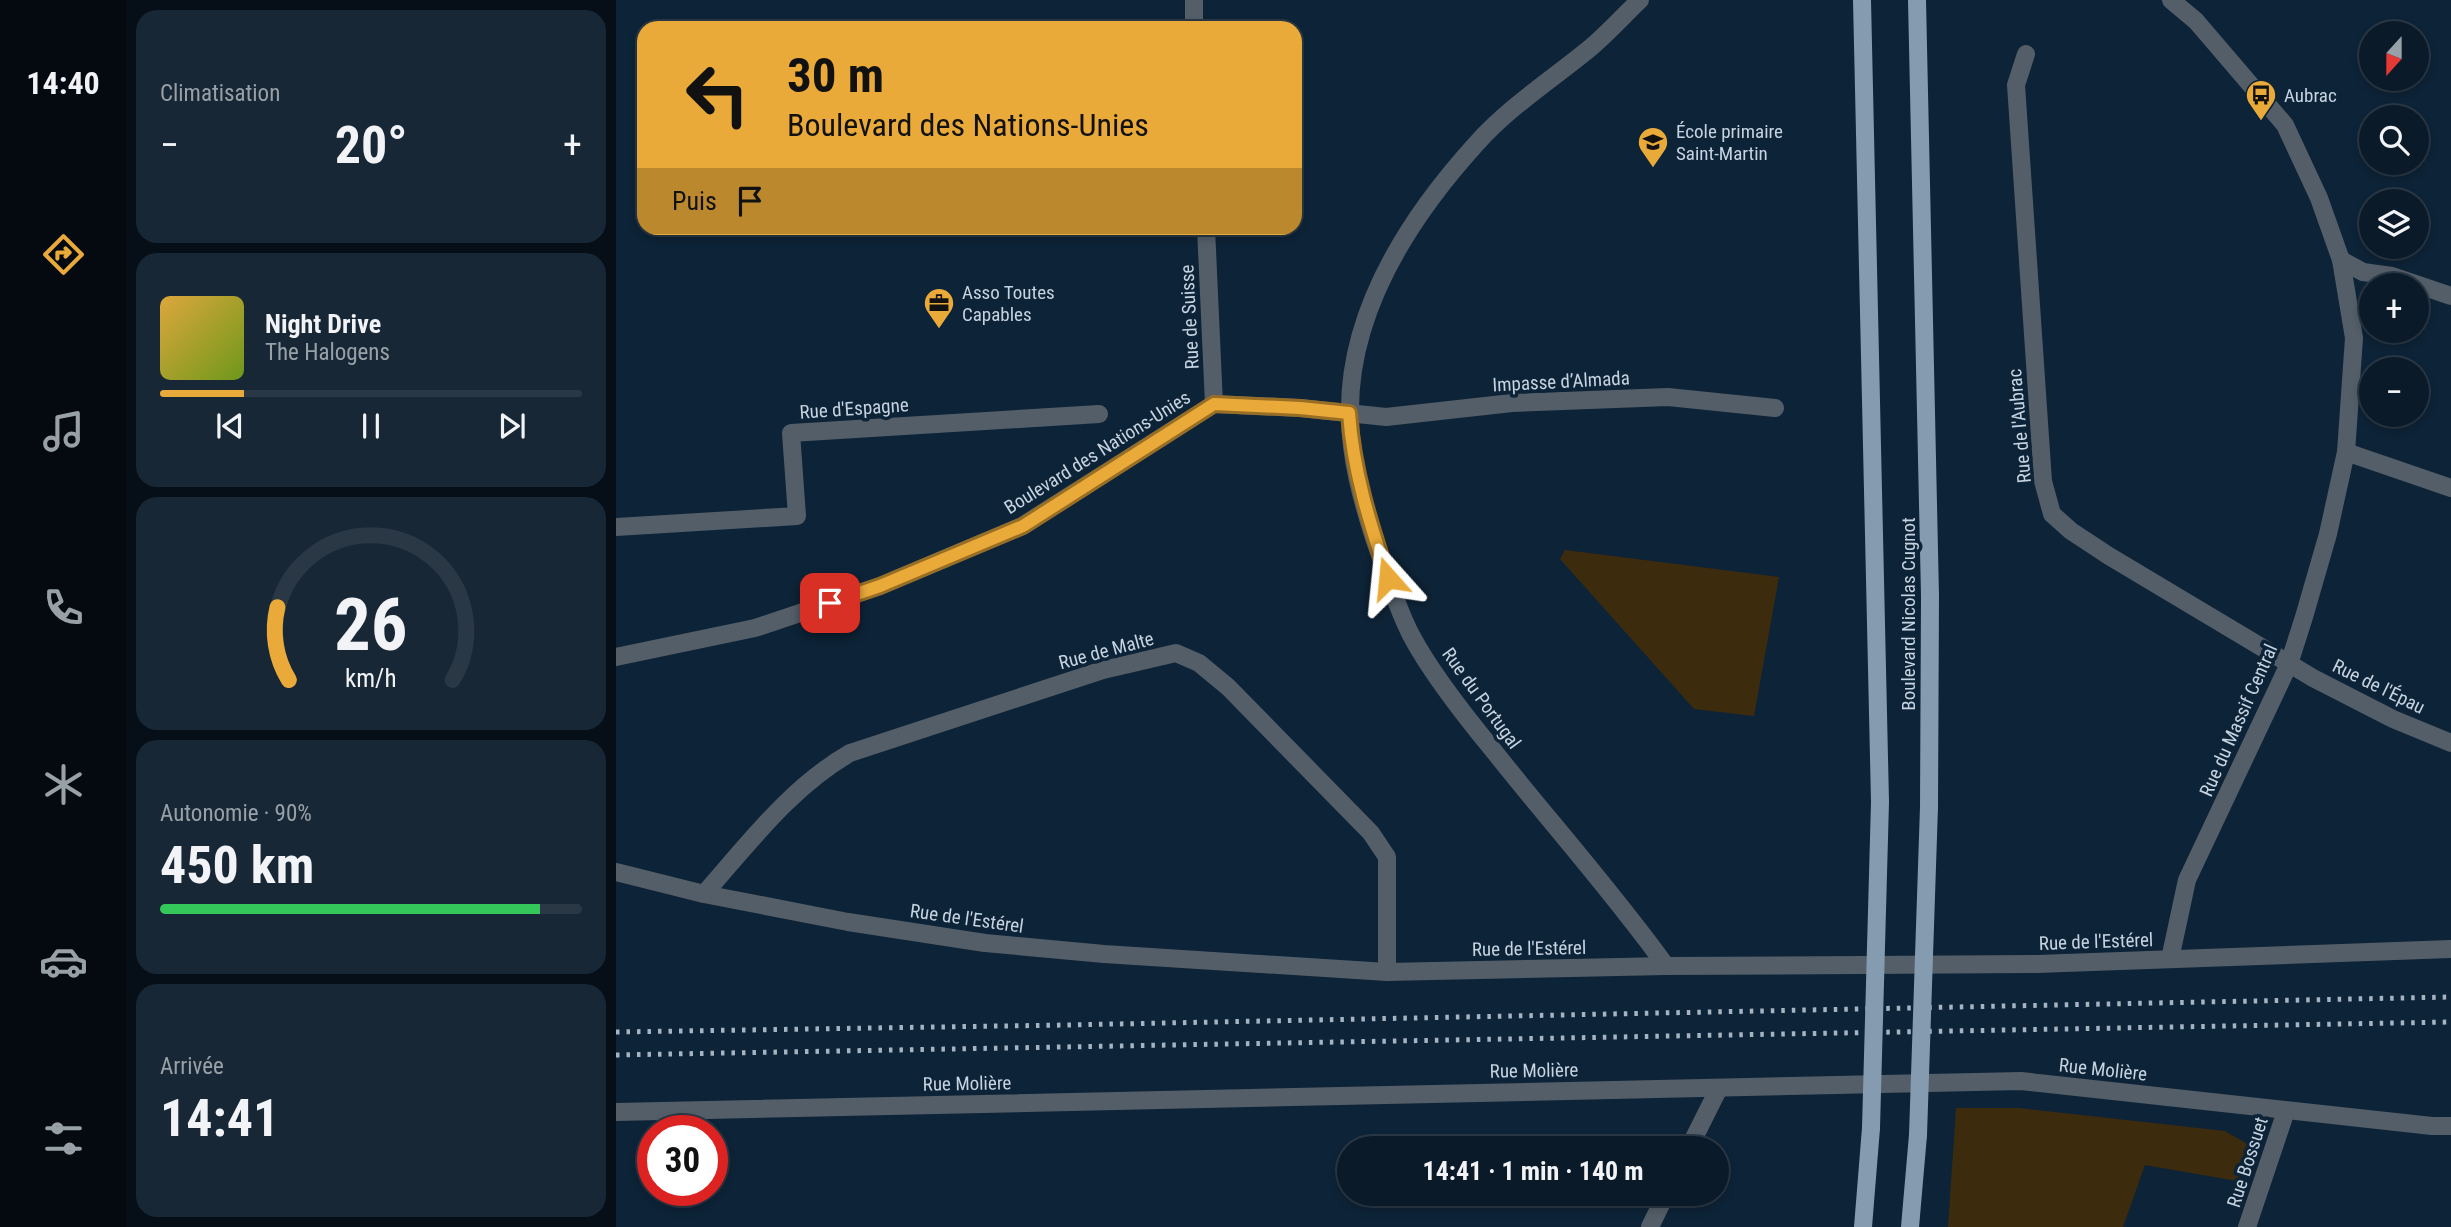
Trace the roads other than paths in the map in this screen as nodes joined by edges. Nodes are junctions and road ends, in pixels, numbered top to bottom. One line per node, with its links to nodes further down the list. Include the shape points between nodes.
1 (1194, 0): 6 (street)
2 (1640, 0): 13 (street, via 1477,142 1436,193 1371,300 1355,352)
3 (1862, 0): 34 (main road, Boulevard Nicolas Cugnot, bridge, via 1880,802 1871,1128)
4 (1917, 0): 35 (main road, Boulevard Nicolas Cugnot, bridge, via 1930,582 1929,807 1918,1135)
5 (2171, 0): 9 (street, Rue du Massif Central, via 2196,21 2285,125)
6 (1194, 21)
7 (2026, 54): 19 (street, Rue de l'Aubrac, via 2016,85 2043,481 2052,514 2109,556)
8 (1206, 235): 11 (street, Rue de Suisse)
9 (2341, 260): 10 (street, via 2363,272 2392,276); 15 (street, Rue du Massif Central, via 2354,338)
10 (2451, 296)
11 (1214, 404): 13 (street, Boulevard des Nations-Unies); 18 (street, Boulevard des Nations-Unies, via 1023,526 880,586 755,628)
12 (1775, 408): 13 (street, Impasse d’Almada, via 1668,397 1512,403 1386,417)
13 (1349, 413): 25 (street, Rue du Portugal, via 1365,508 1411,635 1461,711)
14 (1099, 414): 17 (street, Rue d'Espagne, via 791,433 797,516)
15 (2346, 452): 16 (street); 19 (street, Rue du Massif Central, via 2328,534)
16 (2451, 488)
17 (616, 527)
18 (616, 657)
19 (2289, 664): 20 (street, Rue de l'Épau, via 2393,719); 24 (street, Rue du Massif Central, via 2187,880)
20 (2451, 743)
21 (616, 872): 22 (street, Rue de l'Estérel)
22 (704, 894): 26 (street, Rue de l'Estérel, via 985,943); 26 (street, Rue de Malte, via 777,810 850,753 1103,670 1176,653 1199,663 1228,687 1371,833 1387,857)
23 (2451, 949): 24 (street, Rue de l'Estérel)
24 (2170, 960): 25 (street, Rue de l'Estérel)
25 (1665, 966): 26 (street, Rue de l'Estérel)
26 (1387, 972)
27 (1719, 1088): 28 (street, Rue Molière, via 2021,1081); 29 (street, Rue Molière); 31 (street)
28 (2286, 1111): 30 (street, Rue Molière); 36 (street, Rue Bossuet)
29 (616, 1112)
30 (2451, 1126)
31 (1695, 1136)
32 (1660, 1206): 33 (street)
33 (1650, 1227)
34 (1863, 1227)
35 (1910, 1227)
36 (2247, 1227)

